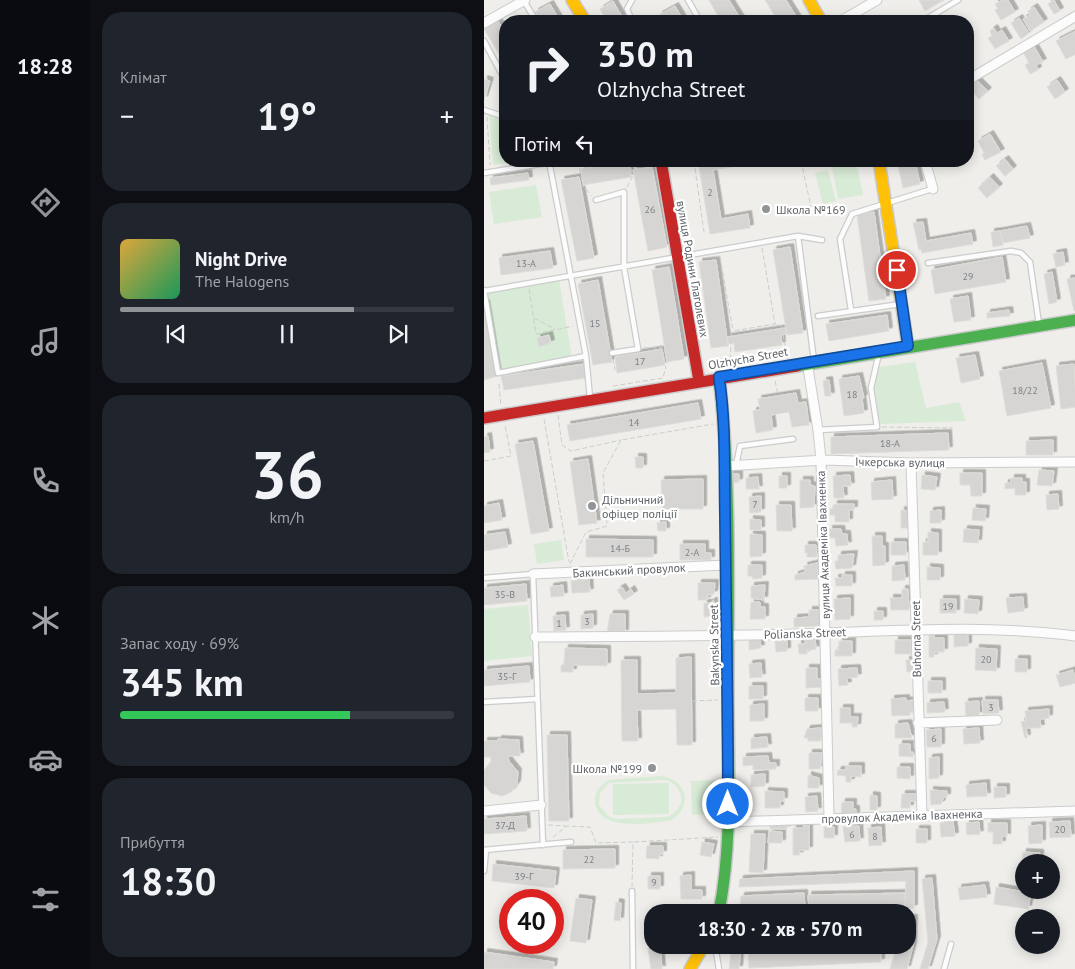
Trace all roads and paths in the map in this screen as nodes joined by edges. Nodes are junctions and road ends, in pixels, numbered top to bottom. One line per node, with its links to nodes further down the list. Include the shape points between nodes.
1 (525, 0): 8 (lane); 16 (street)
2 (572, 0): 9 (street)
3 (632, 0): 10 (lane, via 627,9)
4 (688, 0): 11 (lane)
5 (809, 0): 12 (street)
6 (878, 0): 13 (street)
7 (958, 0): 14 (lane)
8 (533, 15)
9 (581, 15)
10 (630, 15)
11 (697, 15)
12 (818, 15)
13 (852, 15)
14 (933, 15)
15 (1075, 16): 19 (street)
16 (484, 23)
17 (484, 41): 18 (lane)
18 (499, 69)
19 (974, 76)
20 (485, 111): 21 (lane); 31 (path)
21 (499, 115)
22 (520, 167): 31 (lane)
23 (550, 167): 46 (lane)
24 (579, 167): 35 (path, via 582,186)
25 (631, 167): 34 (path, via 632,178)
26 (662, 167): 43 (street, вулиця Родини Глаголєвих)
27 (695, 167): 38 (path)
28 (802, 167): 37 (path)
29 (880, 167): 36 (street)
30 (928, 167): 33 (street)
31 (490, 172): 32 (lane)
32 (484, 173)
33 (933, 189): 36 (lane)
34 (624, 192): 35 (lane); 45 (lane)
35 (596, 200)
36 (885, 202): 49 (street); 50 (lane, via 852,214 840,239)
37 (811, 207)
38 (704, 232)
39 (798, 236): 40 (lane); 41 (lane); 70 (lane)
40 (822, 240)
41 (762, 242): 42 (lane); 54 (path)
42 (719, 250): 43 (lane); 59 (path)
43 (678, 258): 45 (lane); 77 (street, вулиця Родини Глаголєвих)
44 (928, 263): 56 (lane, via 1004,252 1021,253 1030,262)
45 (624, 267): 46 (lane); 65 (lane)
46 (570, 277): 47 (lane); 55 (lane)
47 (528, 283): 48 (lane); 52 (path)
48 (484, 290): 68 (lane, via 498,373)
49 (903, 304): 50 (lane); 63 (street)
50 (851, 310): 51 (lane)
51 (818, 316)
52 (534, 318): 58 (path); 58 (path, via 536,334)
53 (1075, 320): 56 (street, Olzhycha Street)
54 (775, 324): 57 (path); 59 (path)
55 (578, 325): 58 (path); 68 (lane)
56 (1039, 326): 63 (street, Olzhycha Street)
57 (782, 328)
58 (556, 330)
59 (732, 331): 61 (path)
60 (783, 335): 69 (path)
61 (730, 336)
62 (731, 343): 73 (path)
63 (908, 346): 66 (street, Olzhycha Street)
64 (663, 347): 65 (path)
65 (638, 349): 67 (lane)
66 (879, 352): 70 (street, Olzhycha Street); 88 (lane, via 871,388)
67 (612, 354)
68 (586, 356): 81 (lane)
69 (788, 359)
70 (811, 362): 76 (street, Olzhycha Street); 90 (street, вулиця Академіка Івахненка)
71 (614, 366): 74 (path)
72 (666, 366): 79 (path, via 663,378)
73 (729, 369)
74 (614, 370)
75 (774, 375): 80 (path)
76 (719, 377): 77 (street, Olzhycha Street); 86 (street, Bakynska Street)
77 (699, 381): 81 (street, Olzhycha Street)
78 (499, 384): 82 (path)
79 (613, 386)
80 (778, 395)
81 (590, 399): 85 (street, Olzhycha Street)
82 (501, 406)
83 (558, 414): 92 (path, via 562,445 571,451)
84 (544, 416): 92 (path, via 570,566 586,532 607,526 603,474)
85 (484, 418)
86 (724, 421): 92 (path); 97 (street, Bakynska Street)
87 (505, 422): 94 (path, via 510,456)
88 (877, 427): 89 (path); 90 (lane)
89 (953, 428)
90 (818, 430): 93 (street, вулиця Академіка Івахненка)
91 (793, 439): 97 (lane, via 740,446)
92 (621, 440)
93 (821, 460): 96 (street, Ічкерська вулиця); 97 (street, Ічкерська вулиця); 102 (street, вулиця Академіка Івахненка)
94 (484, 461)
95 (1075, 462): 96 (street, Ічкерська вулиця)
96 (911, 463): 101 (street, Buhorna Street)
97 (731, 466): 98 (street, Bakynska Street)
98 (726, 565): 99 (street, Бакинський провулок); 103 (street, Bakynska Street)
99 (532, 574): 100 (lane); 105 (lane)
100 (484, 578)
101 (916, 629): 102 (street, Polianska Street); 104 (street, Polianska Street, via 1034,631); 111 (street, Buhorna Street)
102 (826, 633): 103 (street, Polianska Street); 116 (street, вулиця Академіка Івахненка)
103 (728, 635): 105 (street, Polianska Street); 118 (street, Bakynska Street)
104 (1075, 636)
105 (535, 637): 106 (lane)
106 (537, 699): 109 (lane); 112 (lane)
107 (719, 700): 108 (path)
108 (692, 701)
109 (484, 702)
110 (997, 720): 111 (street)
111 (918, 723): 115 (street, Buhorna Street)
112 (541, 805): 113 (street); 117 (lane)
113 (484, 811)
114 (1075, 811): 115 (street, провулок Академіка Івахненка)
115 (922, 815): 116 (street, провулок Академіка Івахненка)
116 (829, 818): 118 (street, провулок Академіка Івахненка)
117 (542, 820): 119 (path, via 550,826); 123 (lane)
118 (728, 822): 120 (street, Bakynska Street)
119 (567, 826): 122 (path, via 590,827 596,843); 123 (path)
120 (727, 837): 122 (path); 127 (street, Bakynska Street)
121 (571, 842): 123 (lane)
122 (633, 842): 126 (path)
123 (543, 845): 124 (lane)
124 (485, 850): 125 (lane)
125 (484, 871)
126 (632, 891): 131 (lane)
127 (720, 904)
128 (951, 944): 134 (lane)
129 (699, 954): 132 (street)
130 (716, 954): 133 (lane)
131 (633, 969)
132 (690, 969)
133 (719, 969)
134 (944, 969)

